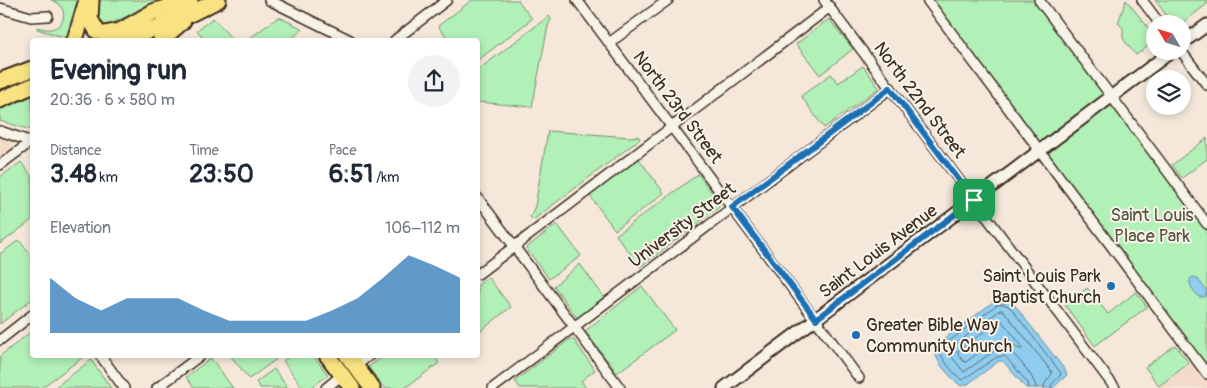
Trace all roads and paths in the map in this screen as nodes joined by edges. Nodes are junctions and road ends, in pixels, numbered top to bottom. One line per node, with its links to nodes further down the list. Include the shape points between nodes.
1 (87, 0): 19 (main road)
2 (91, 0): 17 (main road, via 90,19)
3 (218, 0): 12 (main road)
4 (269, 0): 23 (street)
5 (447, 0): 24 (street)
6 (577, 0): 25 (street, North 23rd Street)
7 (668, 0): 25 (street)
8 (927, 0): 39 (street)
9 (1039, 0): 33 (street)
10 (1142, 0): 14 (street)
11 (827, 4): 32 (street, North 22nd Street); 35 (street)
12 (191, 6): 17 (main road, via 153,12 120,31); 21 (main road); 22 (main road)
13 (0, 8): 15 (street, via 30,17)
14 (1153, 15)
15 (48, 16)
16 (1207, 25): 18 (street)
17 (104, 35): 20 (main road, via 84,31)
18 (1191, 37)
19 (75, 38)
20 (76, 38)
21 (130, 38)
22 (163, 38)
23 (346, 38)
24 (398, 38)
25 (609, 43): 35 (street, North 23rd Street)
26 (1160, 60): 33 (street, Saint Louis Avenue)
27 (1188, 60): 30 (street)
28 (30, 70): 29 (main road)
29 (0, 81)
30 (1207, 85)
31 (30, 87): 34 (main road)
32 (890, 88): 41 (street, North 22nd Street); 43 (street, University Street)
33 (1112, 97): 39 (street, Saint Louis Avenue); 44 (street)
34 (0, 100)
35 (672, 126): 43 (street, North 23rd Street); 45 (street)
36 (0, 131): 37 (street)
37 (30, 140)
38 (30, 142): 40 (street)
39 (1040, 151): 41 (street, Saint Louis Avenue); 55 (street)
40 (0, 165)
41 (974, 200): 48 (street, Saint Louis Avenue); 66 (street, North 22nd Street)
42 (480, 201): 45 (street)
43 (732, 207): 48 (street, North 23rd Street); 49 (street, University Street)
44 (1207, 224)
45 (514, 246): 46 (street); 49 (street)
46 (480, 272)
47 (30, 317): 50 (street)
48 (816, 319): 57 (street, North 23rd Street); 65 (street, Saint Louis Avenue)
49 (574, 326): 63 (street, University Street); 64 (street)
50 (0, 340)
51 (102, 358): 58 (street)
52 (197, 358): 59 (street)
53 (329, 358): 56 (main road)
54 (351, 360): 62 (main road)
55 (1207, 374)
56 (342, 375): 60 (street); 61 (main road)
57 (859, 378)
58 (124, 388)
59 (157, 388)
60 (326, 388)
61 (352, 388)
62 (372, 388)
63 (493, 388)
64 (620, 388)
65 (724, 388)
66 (1115, 388)

